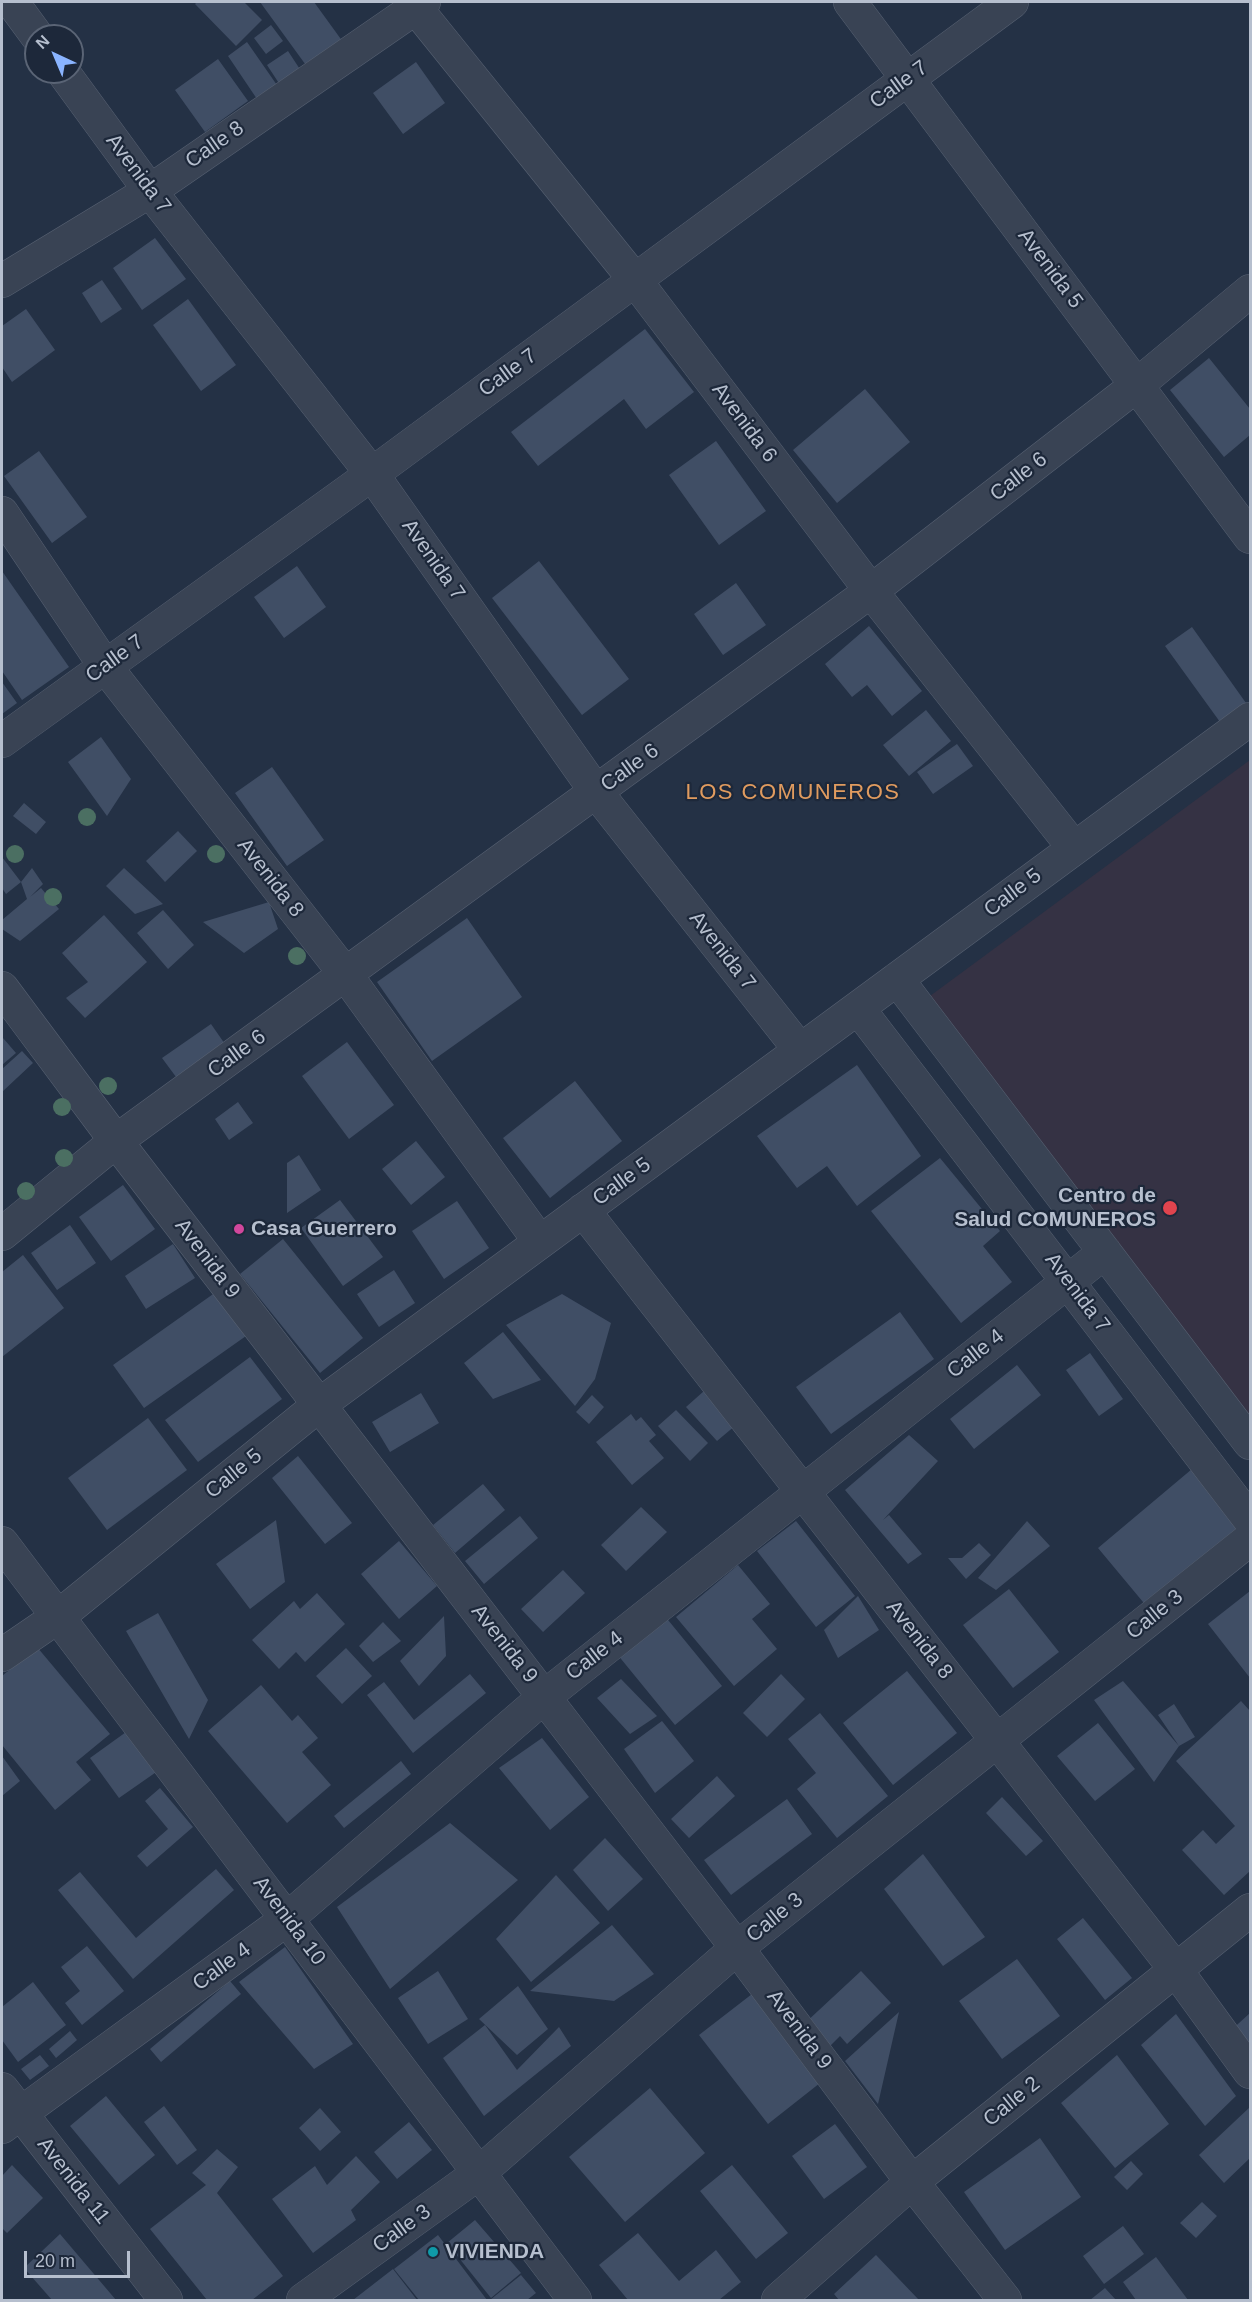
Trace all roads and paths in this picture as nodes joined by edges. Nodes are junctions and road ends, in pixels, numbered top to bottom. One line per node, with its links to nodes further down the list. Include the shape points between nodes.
1 (12, 2): 5 (street)
2 (850, 2): 6 (street, Avenida 5)
3 (1012, 2): 6 (street, Calle 7)
4 (417, 4): 8 (street, Calle 8); 9 (street, Avenida 6)
5 (28, 24)
6 (908, 79): 9 (street, Calle 7); 12 (street, Avenida 5)
7 (72, 84): 8 (street, Avenida 7)
8 (150, 191): 10 (street, Calle 8); 13 (street, Avenida 7)
9 (635, 280): 13 (street, Calle 7); 16 (street, Avenida 6)
10 (2, 281)
11 (1251, 291): 12 (street, Calle 6)
12 (1137, 385): 15 (street, Avenida 5); 16 (street, Calle 6)
13 (372, 474): 17 (street, Calle 7); 20 (street, Avenida 7)
14 (2, 513): 17 (street, Avenida 8)
15 (1251, 537)
16 (871, 591): 20 (street, Calle 6); 21 (street, Avenida 6)
17 (105, 666): 19 (street, Calle 7); 22 (street, Avenida 8)
18 (1251, 719): 21 (street, Calle 5)
19 (2, 741)
20 (597, 793): 22 (street, Calle 6); 26 (street, Avenida 7)
21 (1074, 848): 23 (street, Calle 5)
22 (346, 975): 27 (street, Calle 6); 30 (street, Avenida 8)
23 (897, 979): 25 (street, Calle 5); 31 (street)
24 (2, 988): 27 (street, Avenida 9)
25 (858, 1008): 26 (street, Calle 5); 32 (street, Avenida 7)
26 (800, 1050): 28 (street, Calle 5)
27 (116, 1141): 29 (street, Calle 6); 33 (street, Avenida 9)
28 (583, 1210): 30 (street, Calle 5); 35 (street, Avenida 8)
29 (2, 1234)
30 (540, 1242): 33 (street, Calle 5)
31 (1105, 1252): 32 (street, Calle 4); 34 (street)
32 (1068, 1281): 35 (street, Calle 4); 36 (street, Avenida 7)
33 (319, 1406): 39 (street, Calle 5); 41 (street, Avenida 9)
34 (1251, 1443)
35 (803, 1491): 41 (street, Calle 4); 42 (street, Avenida 8)
36 (1251, 1520)
37 (1251, 1539): 42 (street, Calle 3)
38 (2, 1543): 39 (street, Avenida 10)
39 (59, 1616): 40 (street, Calle 5); 44 (street, Avenida 10)
40 (2, 1655)
41 (544, 1697): 44 (street, Calle 4); 45 (street, Avenida 9)
42 (997, 1740): 45 (street, Calle 3); 46 (street, Avenida 8)
43 (1251, 1910): 46 (street, Calle 2)
44 (287, 1919): 48 (street, Calle 4); 49 (street, Avenida 10)
45 (737, 1948): 49 (street, Calle 3); 50 (street, Avenida 9)
46 (1176, 1970): 47 (street, Avenida 8); 50 (street, Calle 2)
47 (1251, 2072)
48 (8, 2110): 51 (street, Avenida 11)
49 (479, 2173): 52 (street, Calle 3); 53 (street, Avenida 10)
50 (912, 2182): 54 (street, Calle 2); 55 (street, Avenida 9)
51 (166, 2301)
52 (303, 2301)
53 (575, 2301)
54 (778, 2301)
55 (1005, 2301)

